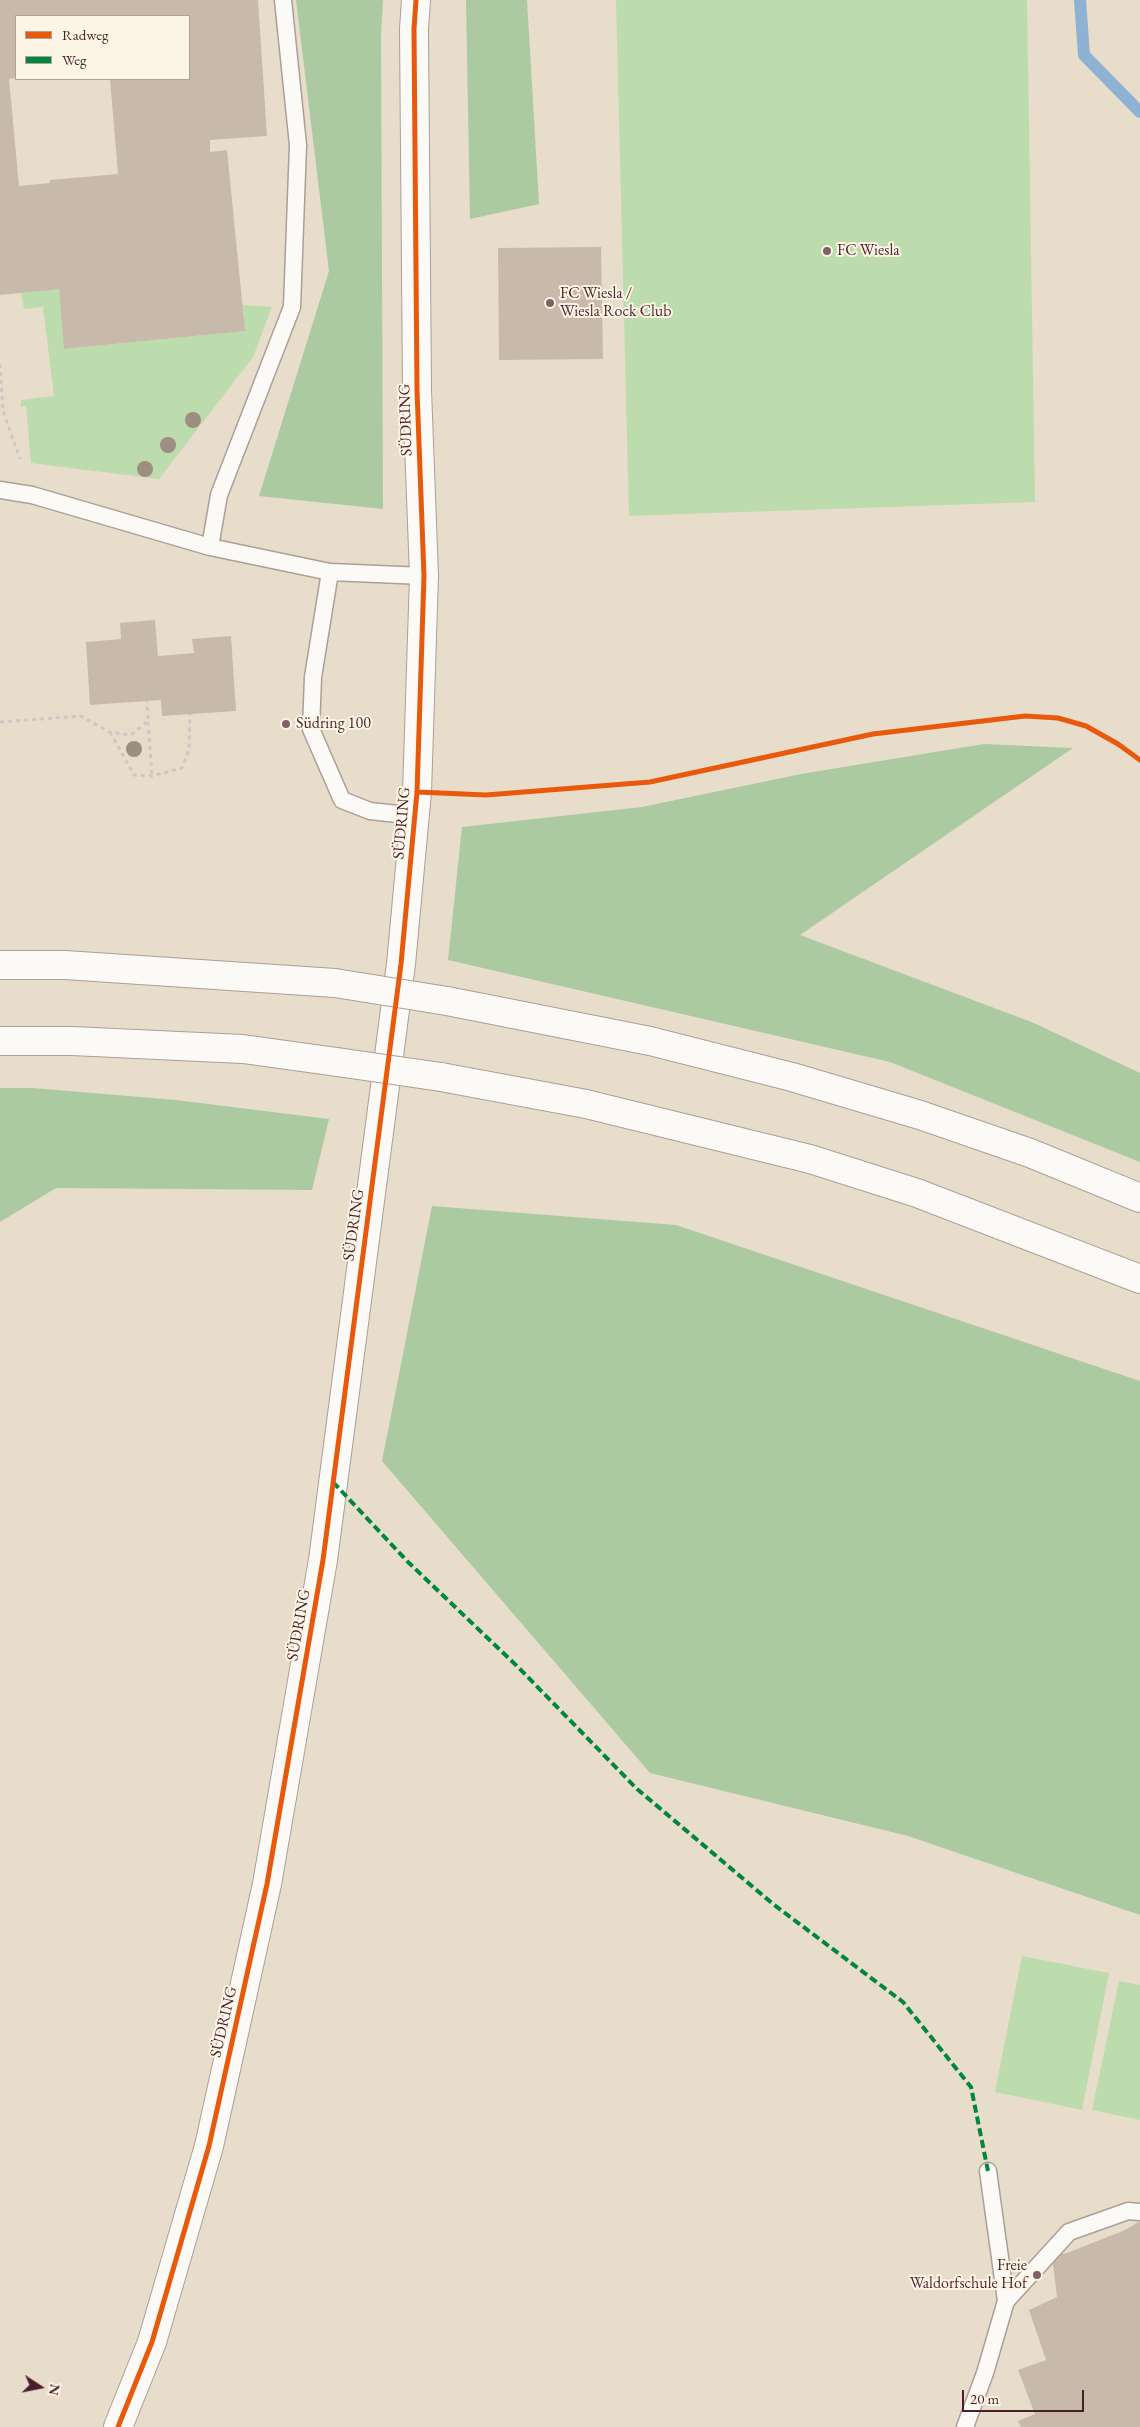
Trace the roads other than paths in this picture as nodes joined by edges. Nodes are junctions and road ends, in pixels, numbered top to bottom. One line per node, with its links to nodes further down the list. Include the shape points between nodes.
1 (283, 0): 4 (lane, via 298,145 292,308 219,496)
2 (416, 0): 6 (main road, SÜDRING, via 417,390)
3 (0, 490): 4 (lane, via 32,495)
4 (210, 547): 5 (lane)
5 (330, 572): 6 (lane); 7 (lane, via 314,677 311,729 342,800 370,812)
6 (424, 576): 7 (main road, SÜDRING)
7 (416, 816): 15 (main road, SÜDRING, via 401,964 324,1560 267,1884 209,2146 152,2342)
8 (0, 965): 10 (main road, bridge, via 74,966 335,983 447,1001 650,1041 792,1077 939,1121 1030,1153)
9 (0, 1041): 11 (main road, bridge, via 243,1049 441,1078 586,1104 810,1159 917,1193)
10 (1140, 1198)
11 (1140, 1279)
12 (988, 2171): 14 (lane)
13 (1140, 2212): 14 (lane, via 1128,2210 1069,2232)
14 (1006, 2302): 16 (lane)
15 (118, 2427)
16 (965, 2427)

